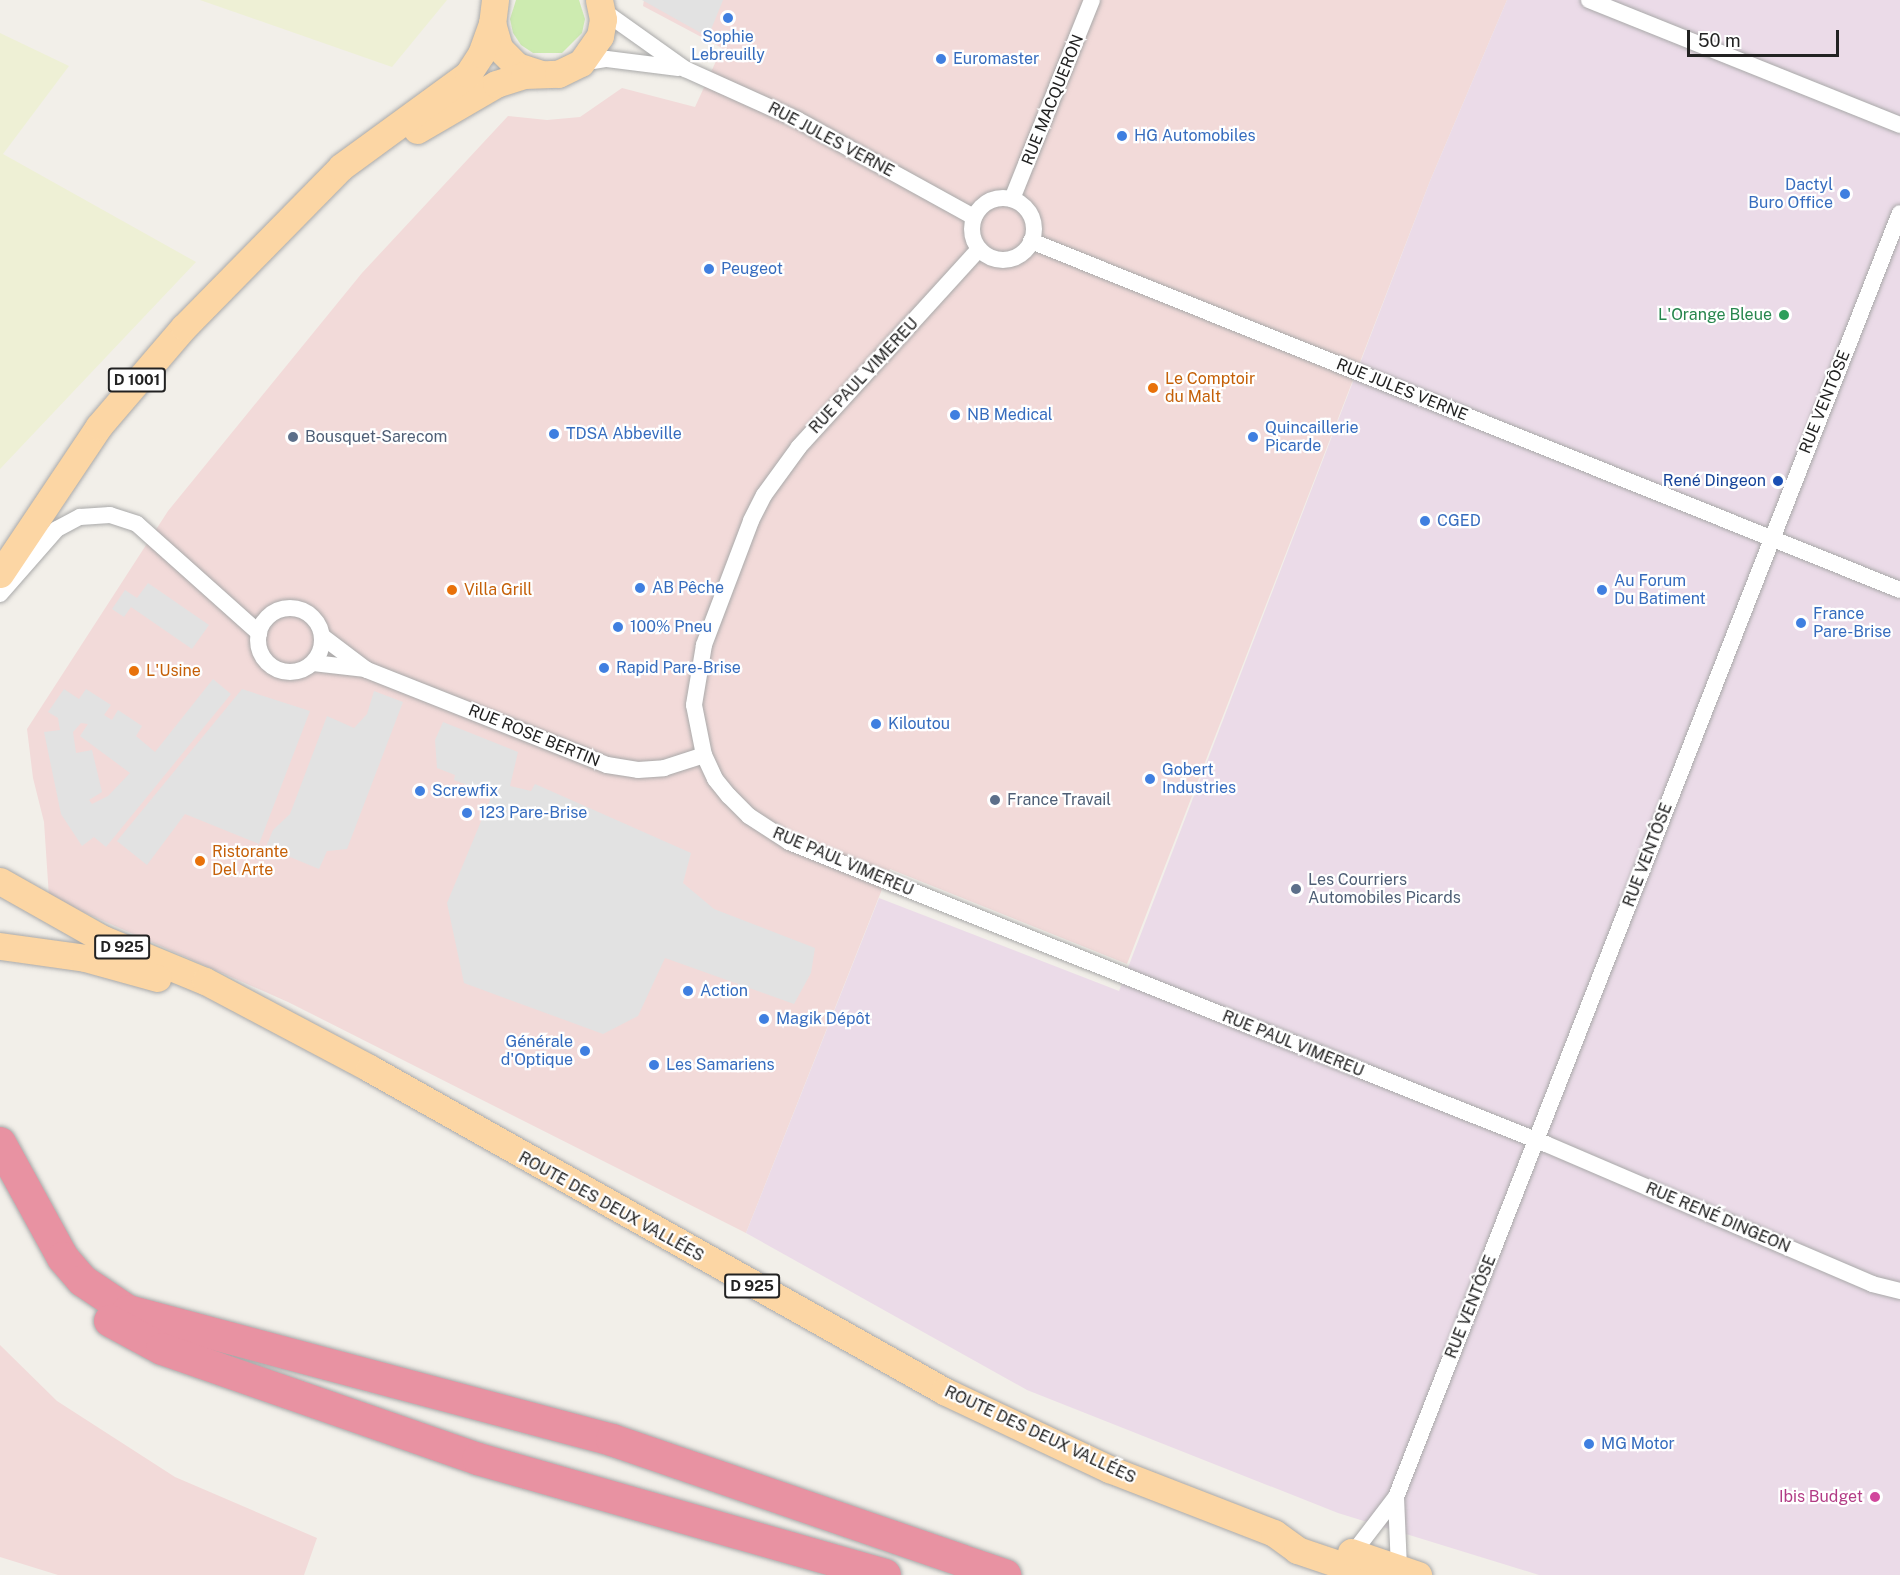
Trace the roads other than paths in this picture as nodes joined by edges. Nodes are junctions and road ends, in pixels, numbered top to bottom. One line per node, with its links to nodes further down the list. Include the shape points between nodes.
1 (1092, 0): 9 (street, RUE MACQUERON)
2 (1589, 0): 8 (street)
3 (601, 5): 5 (main road, via 597,43); 6 (street, RUE JULES VERNE)
4 (493, 12): 7 (main road, via 496,40 510,61); 10 (main road, D 1001, via 481,54 468,74 341,166)
5 (581, 63): 6 (street, RUE JULES VERNE, via 606,59); 7 (main road, via 566,72)
6 (686, 69): 12 (street, RUE JULES VERNE, via 798,120)
7 (541, 74): 10 (main road, D 1001, via 496,84)
8 (1900, 125)
9 (1012, 199): 12 (street, via 989,201); 13 (street, via 1021,203 1033,220)
10 (300, 208): 16 (main road, D 1001, via 183,327 99,426)
11 (1900, 213): 15 (street, RUE VENTÔSE)
12 (974, 217): 14 (street, via 972,228)
13 (1031, 241): 14 (street, via 1020,254 1003,260); 15 (street, RUE JULES VERNE)
14 (980, 249): 23 (street, RUE PAUL VIMEREU, via 799,447 764,495 704,645 696,676 693,705)
15 (1772, 540): 17 (street); 27 (street, RUE VENTÔSE)
16 (0, 574)
17 (1900, 590)
18 (0, 594): 19 (street, via 57,529 80,517 110,515 137,524)
19 (259, 633): 20 (street, via 263,623 278,610 298,608 315,619); 21 (street, via 261,654 274,668 293,672)
20 (323, 637): 21 (street, via 319,656); 22 (street, RUE ROSE BERTIN)
21 (313, 663): 22 (street, RUE ROSE BERTIN)
22 (367, 670): 23 (street, RUE ROSE BERTIN, via 623,769 663,768)
23 (704, 755): 27 (street, RUE PAUL VIMEREU, via 715,779 742,810 789,842)
24 (0, 881): 26 (main road, ROUTE DES DEUX VALLÉES / D 925, via 103,939 205,981)
25 (0, 946): 26 (main road, ROUTE DES DEUX VALLÉES / D 925, via 39,948 85,958)
26 (247, 1006): 32 (main road, ROUTE DES DEUX VALLÉES / D 925, via 369,1068 944,1391 1109,1469)
27 (1536, 1141): 30 (street, RUE RENÉ DINGEON, via 1872,1284); 31 (street, RUE VENTÔSE)
28 (0, 1143): 36 (highway, via 63,1258 83,1281 128,1311 612,1440)
29 (0, 1180): 35 (highway, via 31,1235 70,1287 96,1311 162,1349 478,1459)
30 (1900, 1291)
31 (1396, 1497): 33 (street, RUE VENTÔSE); 34 (street, RUE VENTÔSE)
32 (1274, 1533): 33 (main road, ROUTE DES DEUX VALLÉES / D 925, via 1302,1536); 37 (main road, ROUTE DES DEUX VALLÉES / D 925, via 1297,1550)
33 (1353, 1553): 34 (main road, ROUTE DES DEUX VALLÉES / D 925)
34 (1408, 1571)
35 (885, 1575)
36 (1005, 1575)
37 (1371, 1575)

